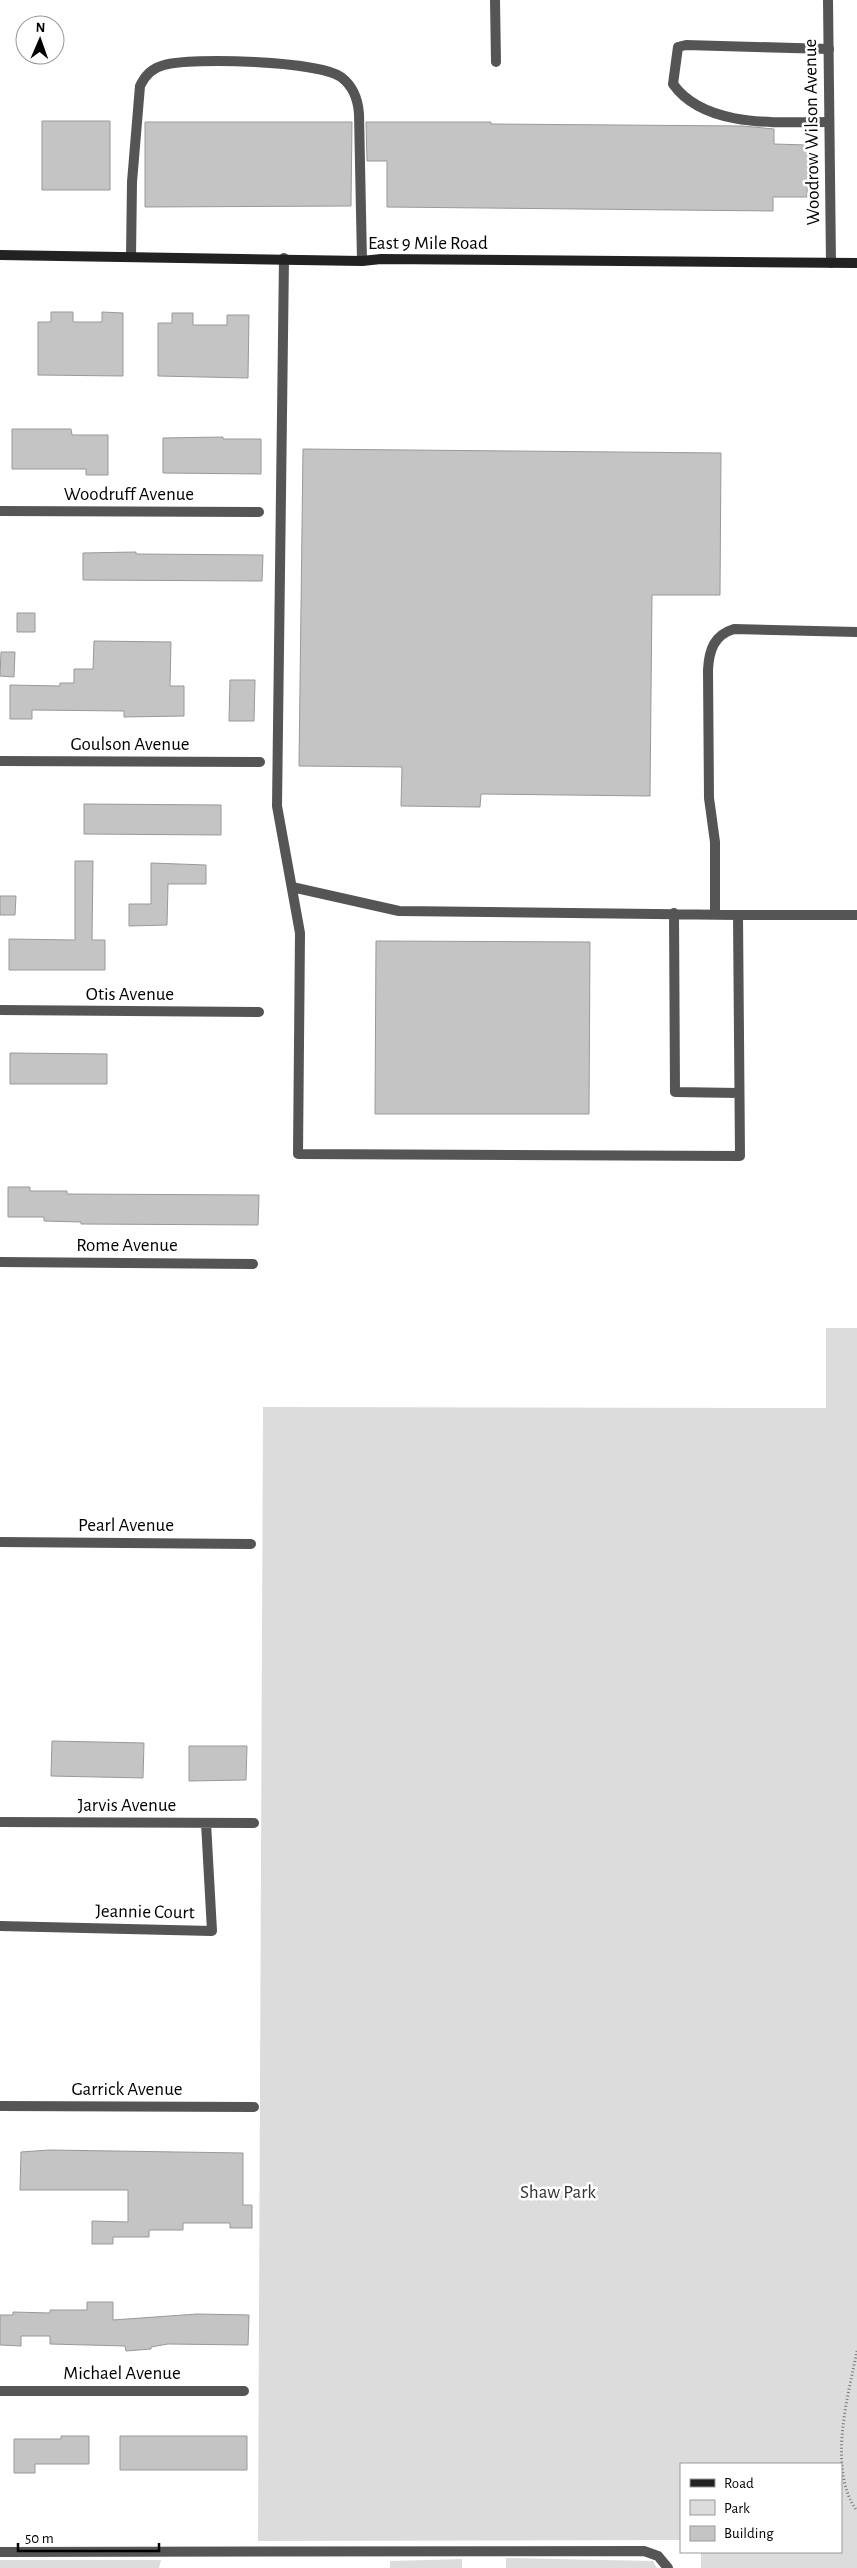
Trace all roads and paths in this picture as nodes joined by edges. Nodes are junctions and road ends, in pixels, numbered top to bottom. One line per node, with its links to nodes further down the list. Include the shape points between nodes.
1 (495, 0): 4 (street)
2 (828, 0): 3 (street, Woodrow Wilson Avenue)
3 (829, 49): 5 (street, Woodrow Wilson Avenue); 5 (street, via 686,45 678,48 673,84 682,97 695,106 746,121)
4 (496, 62)
5 (830, 122): 10 (street, Woodrow Wilson Avenue)
6 (0, 256): 7 (main road, East 9 Mile Road)
7 (130, 257): 8 (main road, East 9 Mile Road); 9 (street, via 140,86 148,73 163,65 194,62 304,65 334,73 350,86 359,114)
8 (284, 258): 9 (main road, East 9 Mile Road); 17 (street, via 277,806)
9 (362, 261): 10 (main road, East 9 Mile Road)
10 (831, 263): 11 (main road, East 9 Mile Road)
11 (857, 263)
12 (0, 511): 13 (street, Woodruff Avenue)
13 (259, 512)
14 (857, 632): 19 (street, via 734,629 717,637 712,645 708,656 709,798 715,842)
15 (0, 760): 16 (street, Goulson Avenue)
16 (260, 762)
17 (292, 887): 18 (street, via 399,911); 24 (street, via 300,933 298,1154 740,1156)
18 (674, 914): 19 (street); 24 (street, via 674,1092)
19 (715, 914): 20 (street)
20 (738, 915): 21 (street); 24 (street)
21 (857, 915)
22 (0, 1010): 23 (street, Otis Avenue)
23 (259, 1012)
24 (739, 1093)
25 (0, 1262): 26 (street, Rome Avenue)
26 (253, 1264)
27 (0, 1542): 28 (street, Pearl Avenue)
28 (251, 1544)
29 (0, 1822): 30 (street, Jarvis Avenue)
30 (206, 1823): 31 (street, Jarvis Avenue); 32 (street, Jeannie Court, via 212,1931)
31 (254, 1823)
32 (0, 1926)
33 (0, 2106): 34 (street, Garrick Avenue)
34 (254, 2107)
35 (857, 2351): 38 (path, via 845,2409 842,2445 846,2487)
36 (0, 2390): 37 (street, Michael Avenue)
37 (244, 2391)
38 (857, 2511)
39 (0, 2552): 40 (street, via 644,2551 658,2556)
40 (668, 2568)

